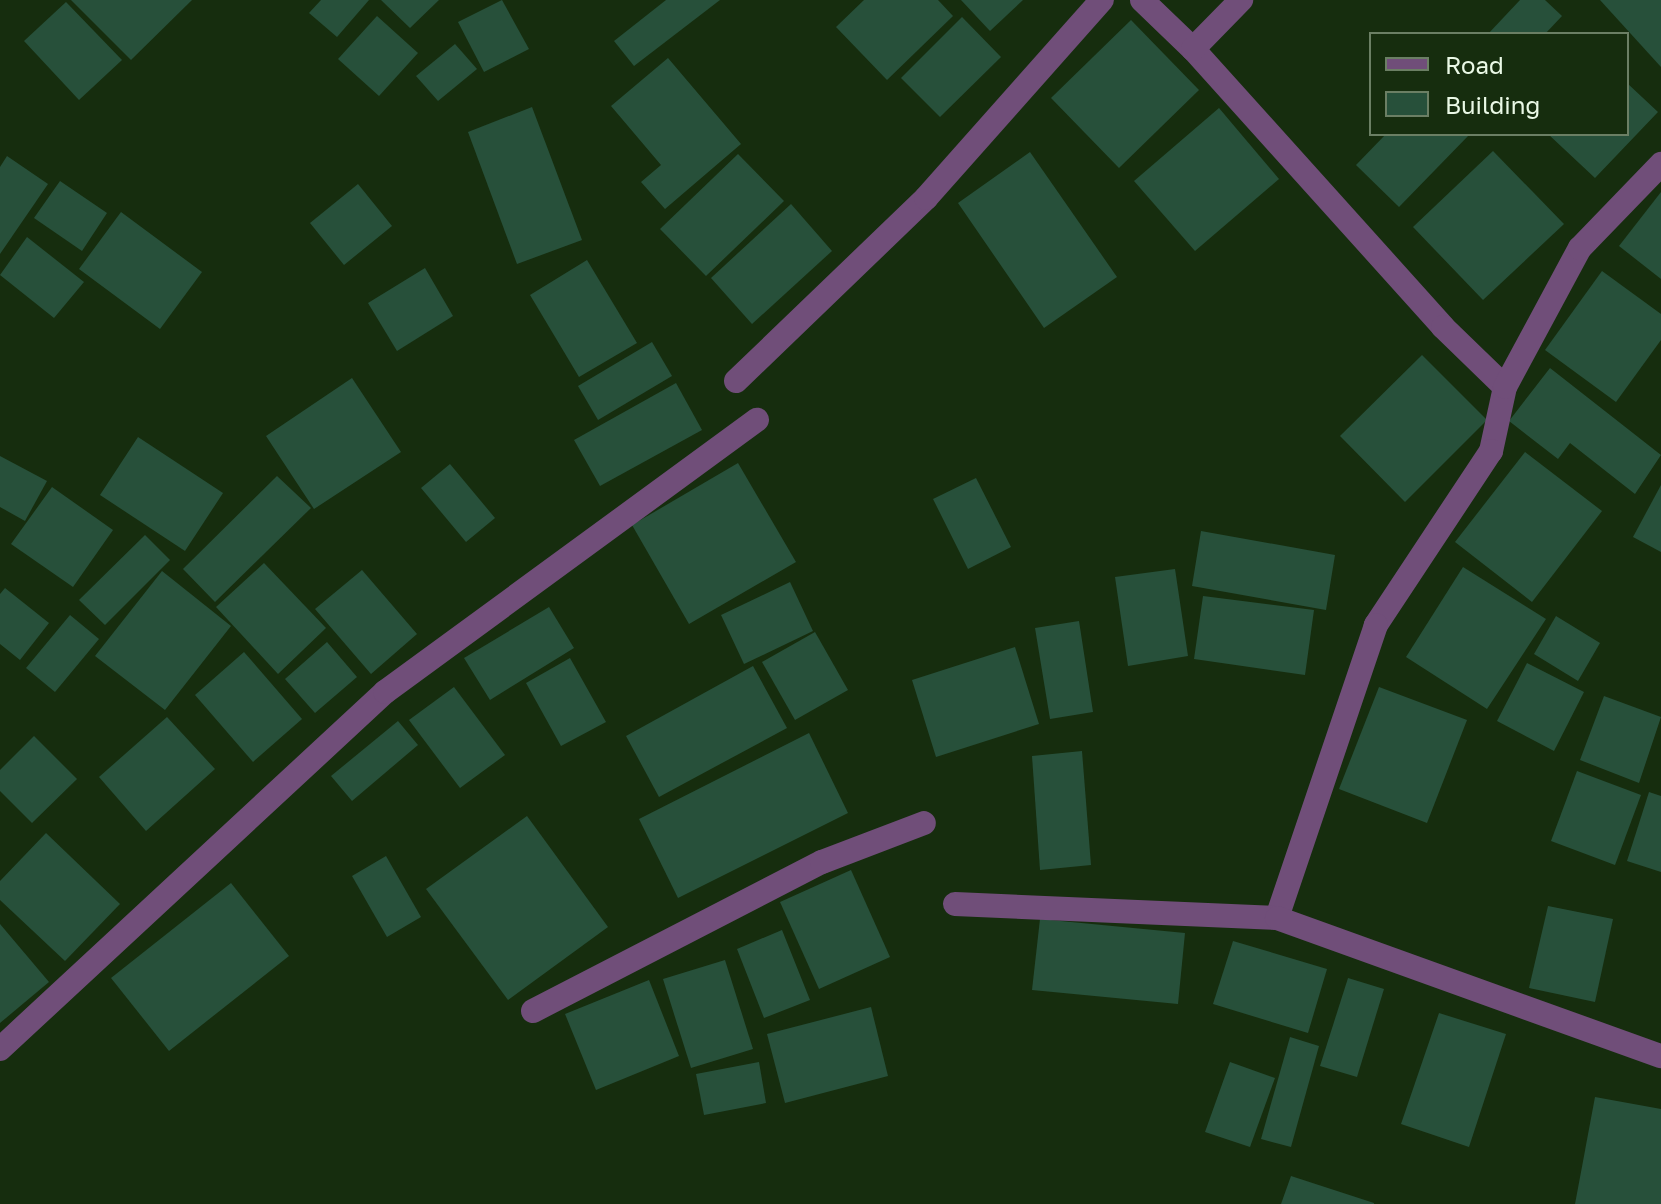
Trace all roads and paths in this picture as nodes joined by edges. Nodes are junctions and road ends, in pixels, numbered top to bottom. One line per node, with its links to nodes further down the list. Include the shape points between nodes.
1 (1102, 0): 6 (street, via 926,198)
2 (1142, 0): 4 (street)
3 (1241, 0): 4 (street)
4 (1193, 49): 7 (street, via 1443,327)
5 (1661, 164): 7 (street, via 1580,248)
6 (736, 381)
7 (1505, 387): 11 (street, via 1491,451 1376,625)
8 (757, 420): 13 (street, via 385,692)
9 (924, 823): 12 (street, via 822,862)
10 (955, 904): 11 (street)
11 (1277, 918): 14 (street)
12 (533, 1011)
13 (0, 1049)
14 (1661, 1056)

